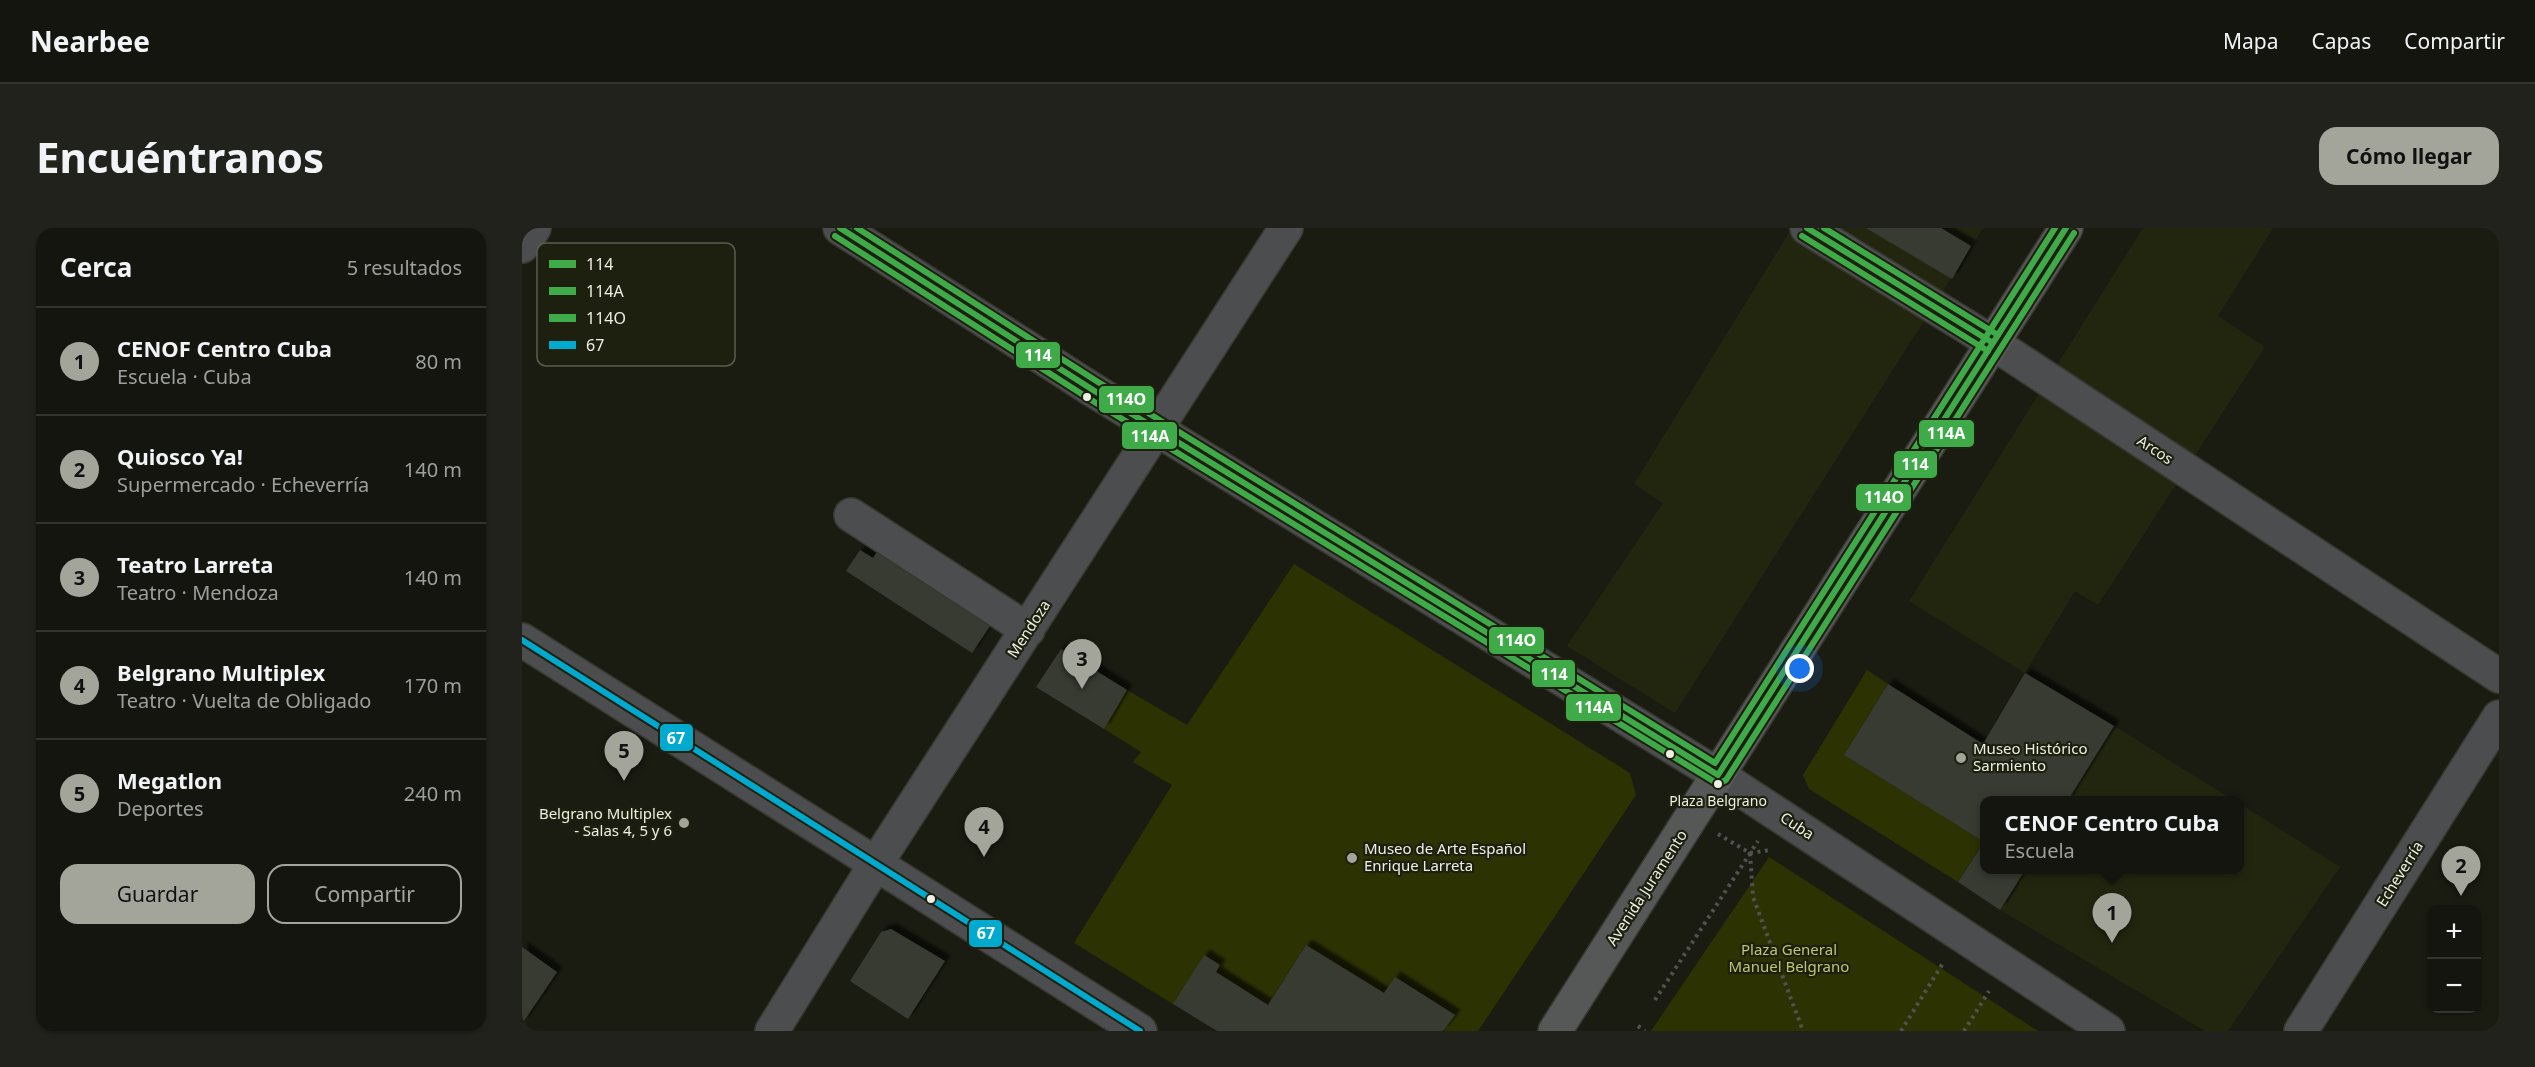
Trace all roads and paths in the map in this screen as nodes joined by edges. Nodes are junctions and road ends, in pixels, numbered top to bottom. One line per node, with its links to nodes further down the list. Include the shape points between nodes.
1 (534, 228): 6 (street)
2 (840, 228): 8 (street, Cuba)
3 (1286, 228): 8 (street, Mendoza)
4 (1808, 228): 7 (street, Arcos)
5 (2066, 228): 7 (main road, Avenida Juramento)
6 (522, 246)
7 (1993, 344): 12 (street, Arcos); 14 (main road, Avenida Juramento)
8 (1157, 429): 10 (street, Mendoza); 14 (street, Cuba)
9 (851, 515): 10 (street)
10 (1028, 630): 17 (street, Mendoza)
11 (522, 640): 17 (street)
12 (2499, 676)
13 (2499, 717): 30 (street, Echeverría)
14 (1718, 776): 15 (main road, Avenida Juramento); 29 (street, Cuba)
15 (1691, 818): 16 (path); 24 (main road, Avenida Juramento)
16 (1750, 853): 20 (path); 26 (path, via 1753,897)
17 (876, 865): 22 (street, Mendoza); 23 (street)
18 (1946, 958): 27 (path)
19 (1991, 988): 28 (path)
20 (1655, 1000)
21 (1638, 1026): 25 (path)
22 (772, 1031)
23 (1140, 1031)
24 (1555, 1031)
25 (1645, 1031)
26 (1803, 1031)
27 (1900, 1031)
28 (1964, 1031)
29 (2108, 1031)
30 (2301, 1031)

